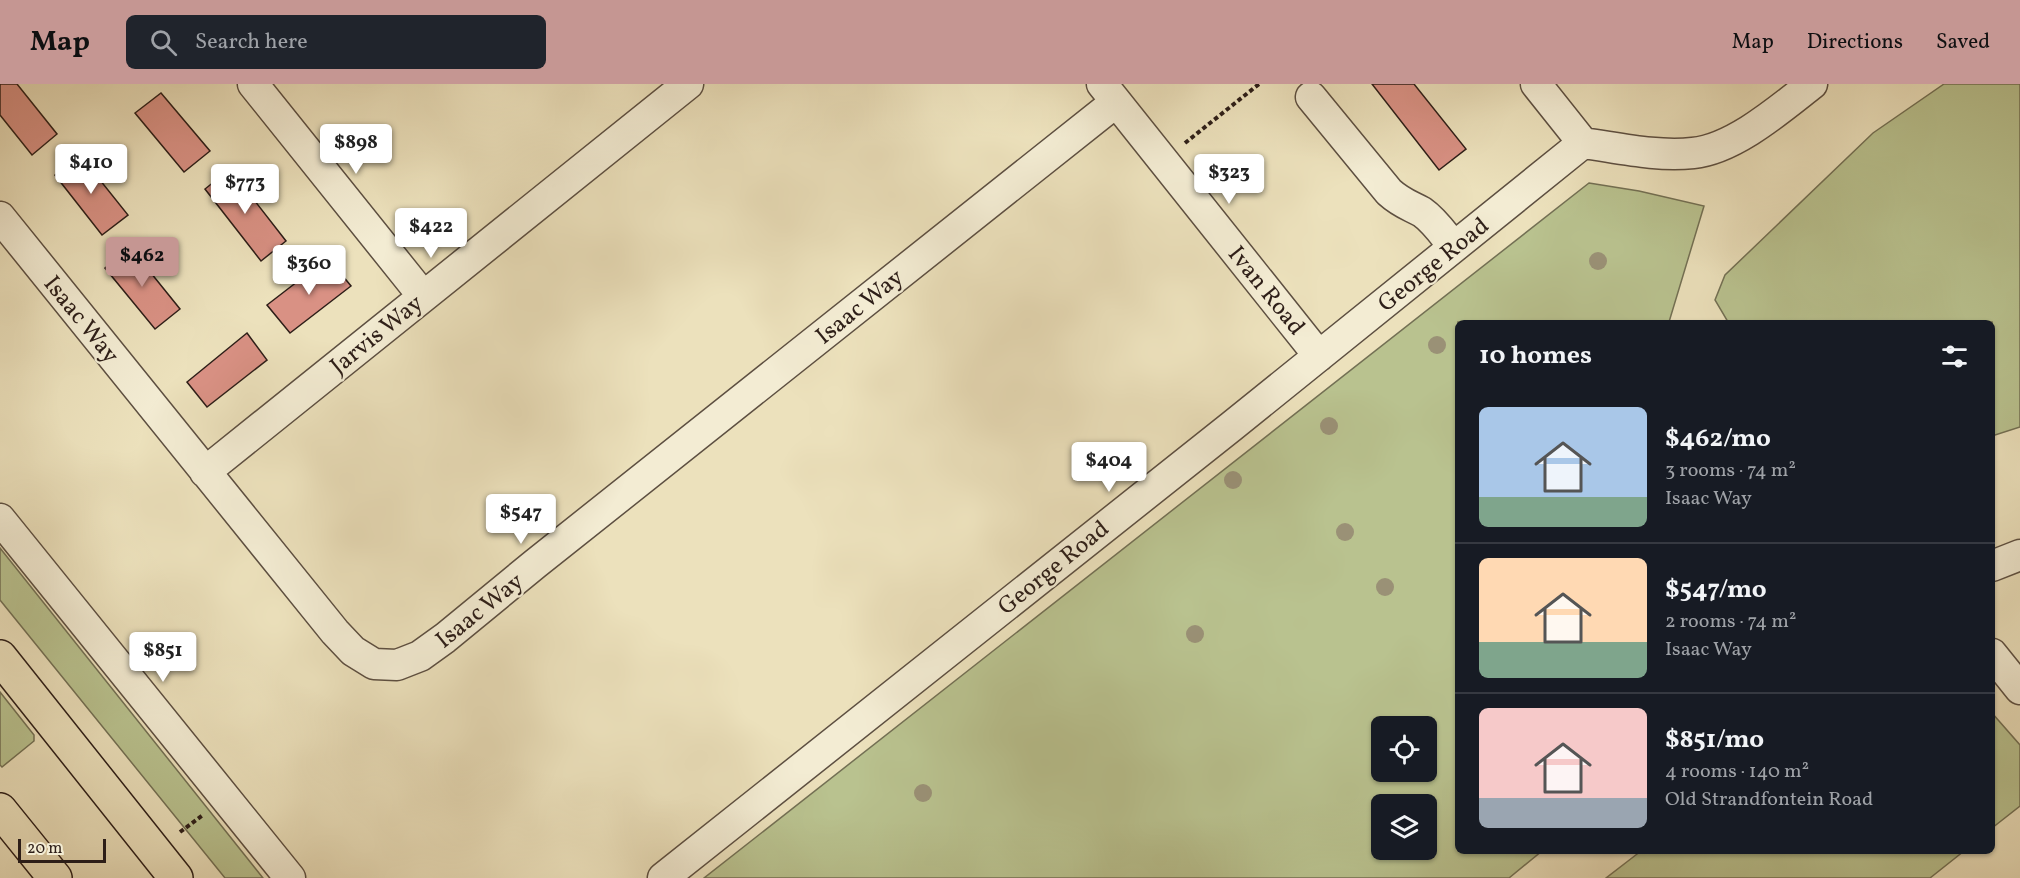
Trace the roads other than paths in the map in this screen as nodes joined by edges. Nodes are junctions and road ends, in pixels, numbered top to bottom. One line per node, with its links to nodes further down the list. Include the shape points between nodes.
1 (253, 84): 10 (street)
2 (688, 84): 10 (street, Jarvis Way)
3 (1536, 84): 7 (street)
4 (1812, 84): 7 (street, via 1731,141 1695,153 1661,154)
5 (1109, 93): 11 (street, Ivan Road); 12 (street, Isaac Way, via 420,656 397,665 374,664 353,651)
6 (1311, 97): 9 (street, via 1389,192 1433,221)
7 (1583, 143): 9 (street, George Road)
8 (0, 217): 12 (street, Isaac Way)
9 (1454, 247): 11 (street, George Road)
10 (423, 296): 12 (street, Jarvis Way)
11 (1319, 356): 23 (street, George Road)
12 (205, 472)
13 (0, 519): 22 (street)
14 (2020, 555): 15 (street)
15 (1995, 563)
16 (0, 657): 21 (main road)
17 (1995, 658): 18 (street)
18 (2020, 689)
19 (0, 810): 20 (main road)
20 (55, 878)
21 (176, 878)
22 (290, 878)
23 (663, 878)

